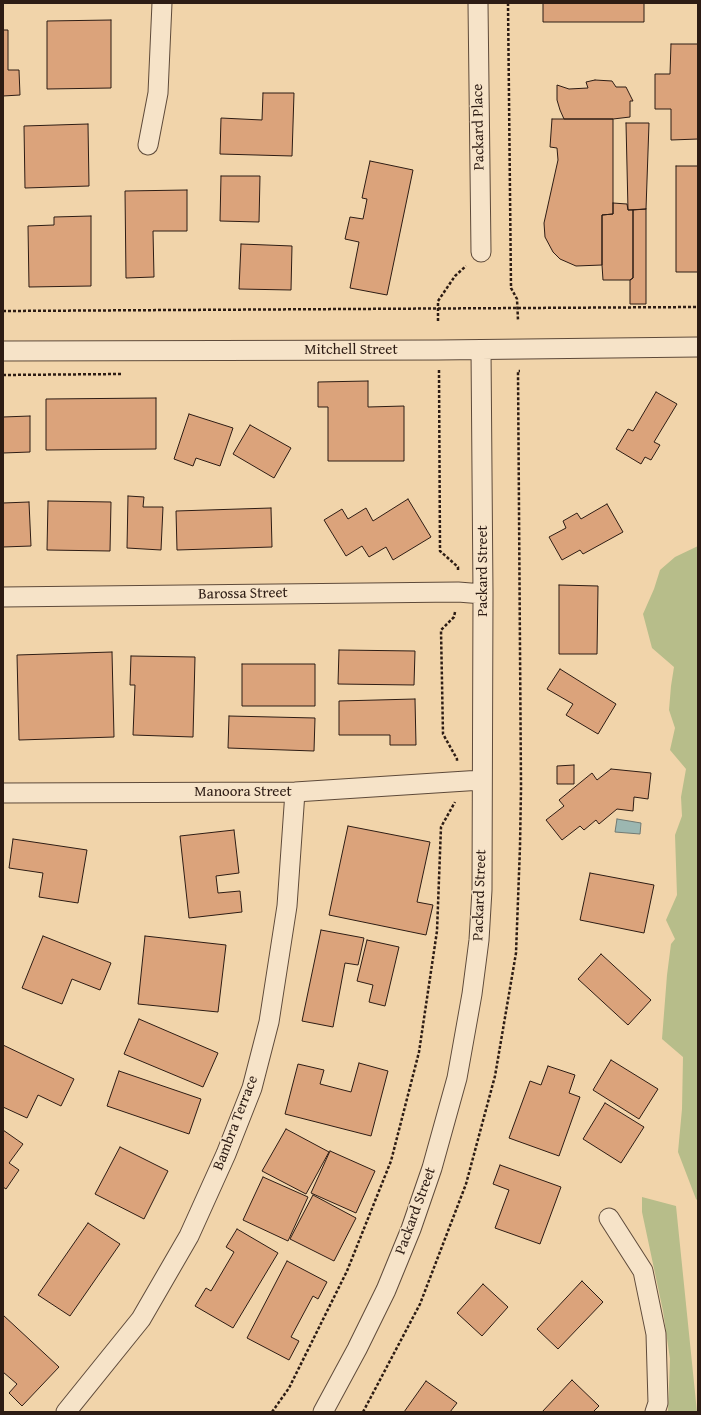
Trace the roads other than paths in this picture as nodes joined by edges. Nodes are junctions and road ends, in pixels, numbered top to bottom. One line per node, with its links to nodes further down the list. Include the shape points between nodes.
1 (162, 3): 3 (street, via 158,93)
2 (478, 3): 4 (street, Packard Place)
3 (148, 145)
4 (481, 252)
5 (698, 347): 6 (street, Mitchell Street)
6 (481, 350): 7 (street, Mitchell Street); 8 (street, Packard Street)
7 (3, 351)
8 (483, 594): 9 (street, Barossa Street, via 458,592); 10 (street, Packard Street)
9 (3, 597)
10 (482, 780): 11 (street, Manoora Street); 15 (street, Packard Street, via 482,890 479,940 457,1078 432,1168 411,1229 358,1349)
11 (295, 792): 12 (street, Manoora Street); 14 (street, Bambra Terrace, via 287,906 269,1022 252,1088 189,1236 141,1319)
12 (3, 793)
13 (609, 1218): 16 (street, via 643,1272 656,1334)
14 (66, 1412)
15 (323, 1412)
16 (656, 1412)

